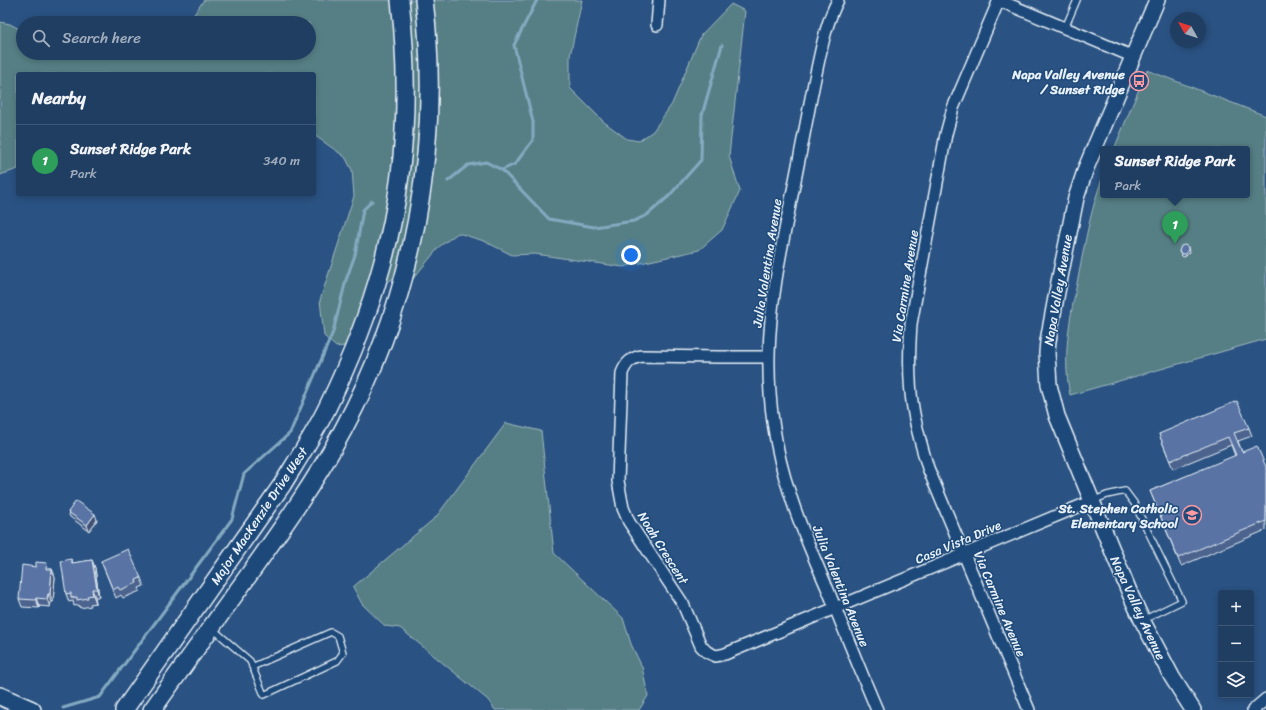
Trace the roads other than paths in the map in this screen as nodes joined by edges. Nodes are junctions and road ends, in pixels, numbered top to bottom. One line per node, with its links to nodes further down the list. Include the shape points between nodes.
1 (400, 0): 21 (main road, Major MacKenzie Drive West, via 405,118 399,182 382,265 366,316 327,408 286,479)
2 (424, 0): 16 (main road, Major MacKenzie Drive West, via 429,86 423,190 413,240 394,309 380,348 343,430 313,481)
3 (659, 0): 8 (street)
4 (838, 0): 11 (street, Julia Valentina Avenue, via 825,31 805,128 776,280)
5 (998, 0): 9 (street); 13 (street, Via Carmine Avenue, via 953,108 946,134 917,284 909,345 909,377 918,436 928,468)
6 (1077, 0): 9 (lane)
7 (1157, 0): 10 (street, Napa Valley Avenue)
8 (657, 25)
9 (1065, 28): 10 (street)
10 (1134, 57): 12 (street, Napa Valley Avenue, via 1086,168 1076,198 1048,341 1048,372 1052,401)
11 (769, 357): 14 (street, Julia Valentina Avenue, via 772,412 783,470 802,530); 14 (street, Noah Crescent, via 642,356 630,360 625,365 622,373 618,468 618,487 623,508 629,522 683,604 701,646 707,652 716,656 724,654)
12 (1092, 501): 13 (street, Casa Vista Drive); 15 (street, Napa Valley Avenue); 15 (lane, via 1125,491 1134,502 1182,600)
13 (964, 554): 14 (street, Casa Vista Drive); 24 (street, Via Carmine Avenue)
14 (835, 608): 23 (street, Julia Valentina Avenue)
15 (1142, 620): 25 (street, Napa Valley Avenue, via 1172,677)
16 (211, 627): 17 (lane, via 250,661); 22 (main road, Major MacKenzie Drive West)
17 (252, 667): 17 (lane, via 264,695 337,661 343,653 338,636 331,632)
18 (1266, 700): 26 (street)
19 (4, 701): 20 (main road)
20 (32, 710)
21 (124, 710)
22 (152, 710)
23 (877, 710)
24 (1028, 710)
25 (1193, 710)
26 (1253, 710)

